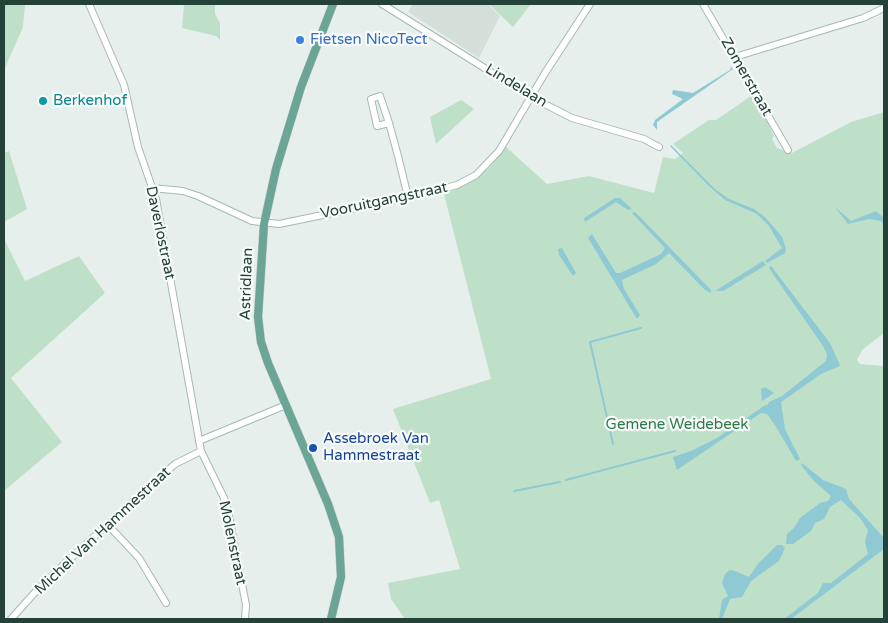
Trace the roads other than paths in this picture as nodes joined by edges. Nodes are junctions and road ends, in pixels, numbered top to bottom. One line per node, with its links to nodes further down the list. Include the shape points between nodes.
1 (89, 4): 12 (street, Daverlostraat, via 124,86 138,148)
2 (333, 4): 14 (main road, Astridlaan, via 287,129)
3 (382, 4): 8 (street, Lindelaan)
4 (590, 4): 8 (street, Vooruitgangstraat)
5 (704, 4): 7 (street, Zomerstraat)
6 (884, 8): 7 (street, via 864,18)
7 (736, 57): 11 (street, Zomerstraat)
8 (531, 97): 10 (street, Lindelaan, via 572,118 644,139); 13 (street, Vooruitgangstraat, via 499,151 476,175 446,189)
9 (389, 123): 13 (street)
10 (659, 147)
11 (788, 150)
12 (152, 188): 14 (street, via 198,196); 16 (street, Daverlostraat)
13 (408, 197): 14 (street, Vooruitgangstraat, via 286,224)
14 (264, 224): 15 (main road, Astridlaan, via 259,330 268,363)
15 (286, 405): 16 (street); 22 (main road, Astridlaan, via 339,537 341,577)
16 (199, 440): 17 (street, Molenstraat)
17 (201, 450): 18 (street, Michel Van Hammestraat, via 175,464); 21 (street, Molenstraat, via 228,511 246,605)
18 (108, 525): 19 (street, via 138,558); 20 (street, Michel Van Hammestraat, via 38,589)
19 (166, 604)
20 (11, 619)
21 (245, 619)
22 (331, 619)

